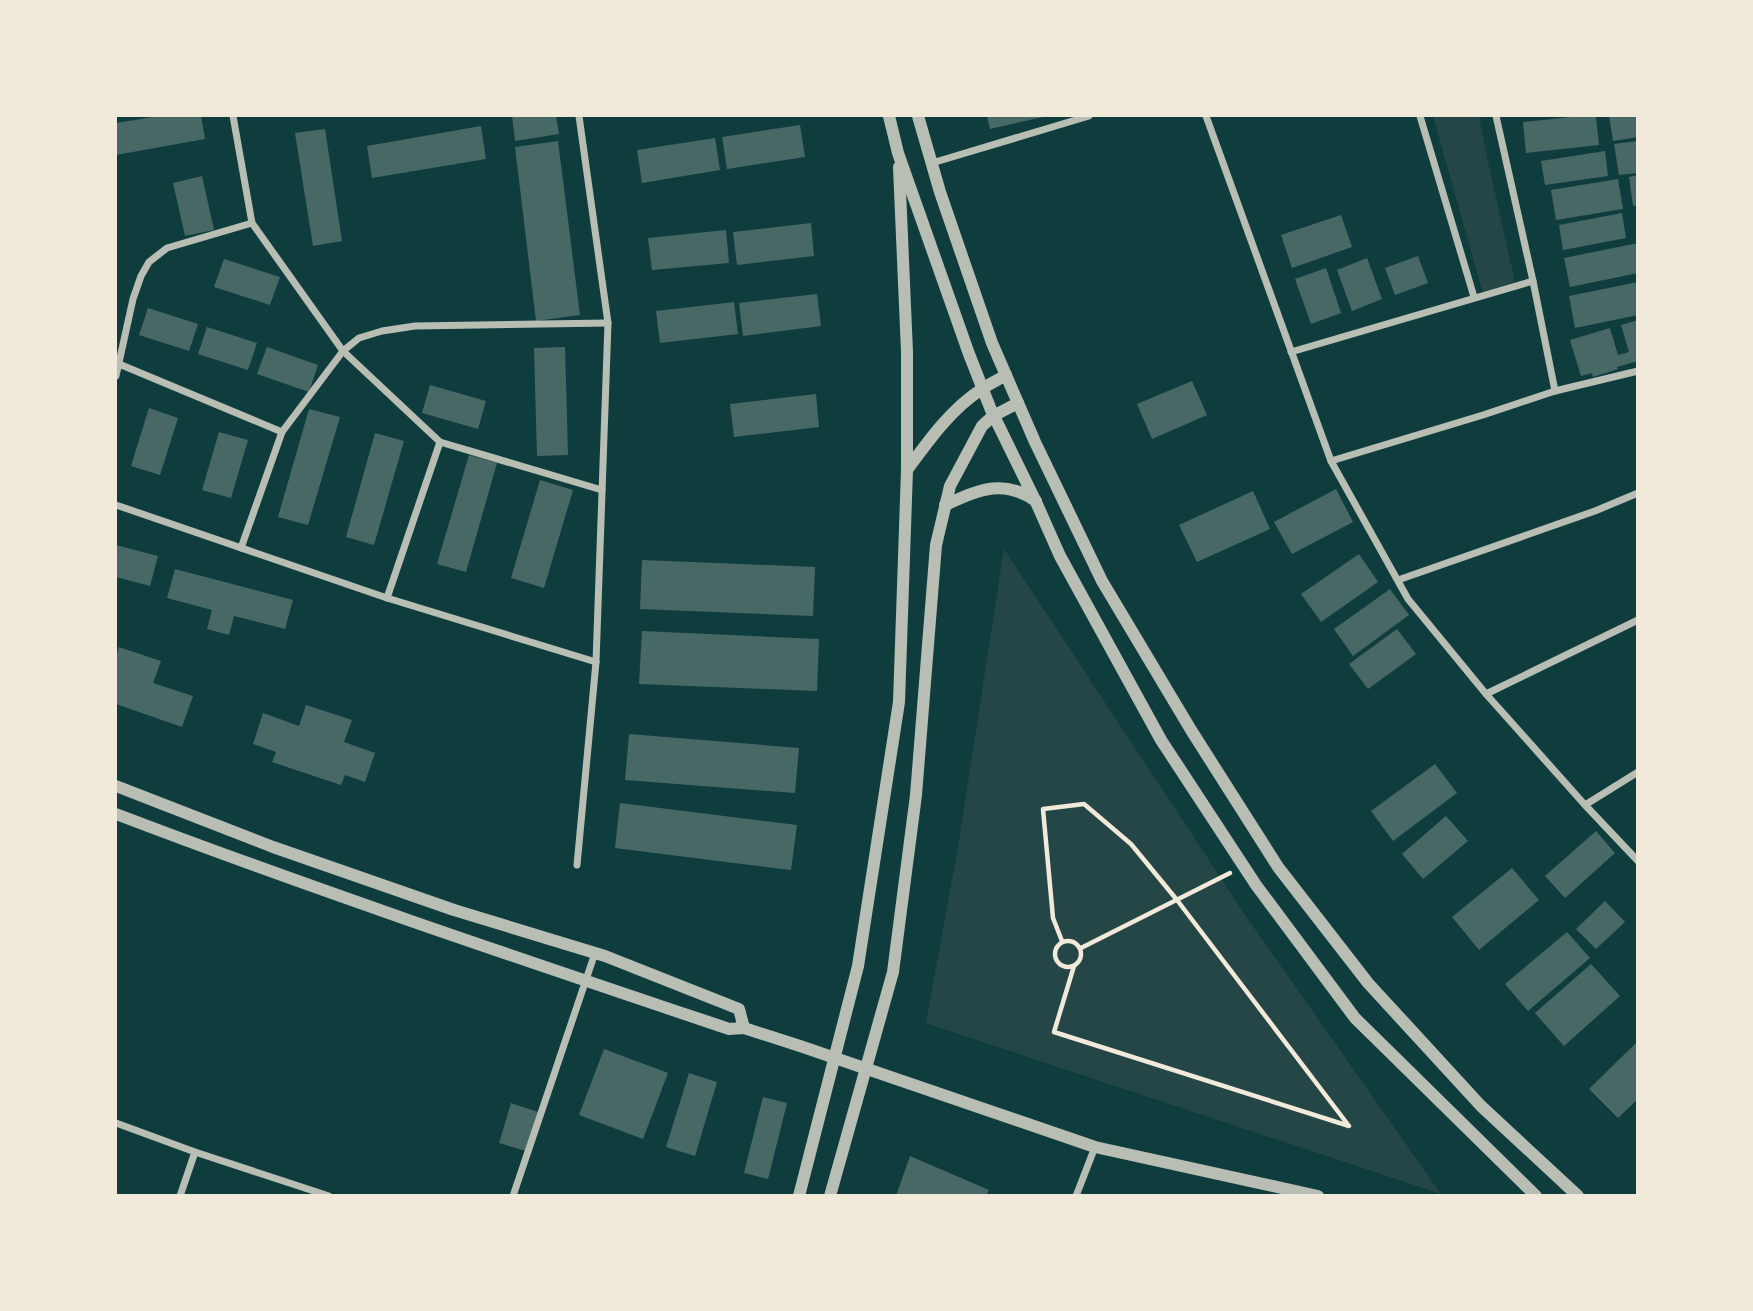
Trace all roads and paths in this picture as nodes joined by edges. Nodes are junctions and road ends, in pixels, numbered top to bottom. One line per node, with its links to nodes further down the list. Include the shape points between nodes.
1 (233, 116): 11 (street)
2 (579, 116): 14 (street)
3 (889, 116): 9 (street)
4 (918, 116): 10 (street)
5 (1089, 116): 10 (street)
6 (1206, 116): 16 (street)
7 (1420, 116): 13 (street)
8 (1496, 116): 12 (street)
9 (898, 153): 21 (street); 28 (street, via 907,352)
10 (932, 163): 20 (street)
11 (252, 223): 15 (street); 17 (street, via 167,248 149,262 133,299)
12 (1534, 281): 13 (street); 22 (street)
13 (1474, 297): 16 (street)
14 (608, 323): 15 (street, via 415,326 359,338); 29 (street)
15 (342, 351): 25 (street); 26 (street)
16 (1291, 352): 27 (street)
17 (119, 364): 19 (street); 25 (street)
18 (1637, 372): 22 (street)
19 (116, 376)
20 (1006, 376): 21 (street); 23 (street)
21 (982, 388): 24 (street); 28 (street, via 938,428)
22 (1555, 391): 27 (street)
23 (1018, 403): 24 (street); 67 (street, via 1102,581 1278,867 1368,983 1481,1106)
24 (993, 416): 31 (street); 33 (street, via 982,426 956,474)
25 (282, 432): 34 (street)
26 (440, 442): 29 (street); 36 (street)
27 (1331, 461): 35 (street)
28 (906, 470): 54 (street, via 899,702 858,966)
29 (602, 490): 38 (street)
30 (1637, 493): 35 (street)
31 (1036, 502): 33 (street, via 1023,492 997,486); 46 (street, via 1060,556 1161,740)
32 (116, 505): 34 (street)
33 (945, 505): 55 (street, via 936,545 916,794 892,972)
34 (241, 548): 36 (street)
35 (1398, 580): 39 (street, via 1408,599)
36 (387, 598): 38 (street)
37 (1637, 620): 39 (street)
38 (596, 662): 45 (street)
39 (1486, 694): 42 (street)
40 (1637, 772): 42 (street)
41 (116, 786): 50 (street, via 441,906)
42 (1584, 805): 44 (street)
43 (116, 814): 52 (street)
44 (1637, 861)
45 (577, 865)
46 (1244, 865): 47 (path); 66 (street, via 1355,1018)
47 (1177, 900): 48 (path, via 1131,844 1084,804 1042,809 1053,918); 49 (path); 51 (path, via 1349,1126 1054,1032)
48 (1062, 941): 49 (path, via 1073,941); 51 (path, via 1055,949 1055,960 1063,967)
49 (1081, 948): 51 (path, via 1081,959)
50 (595, 953): 52 (street); 53 (street, via 739,1009)
51 (1074, 967)
52 (586, 981): 53 (street, via 729,1029); 62 (street)
53 (744, 1028): 54 (street)
54 (835, 1057): 55 (street); 63 (street)
55 (866, 1068): 57 (street); 64 (street)
56 (116, 1123): 58 (street)
57 (1095, 1147): 59 (street); 65 (street)
58 (195, 1152): 60 (street); 61 (street)
59 (1312, 1194)
60 (180, 1195)
61 (329, 1195)
62 (513, 1195)
63 (799, 1195)
64 (830, 1195)
65 (1076, 1195)
66 (1536, 1195)
67 (1578, 1195)

